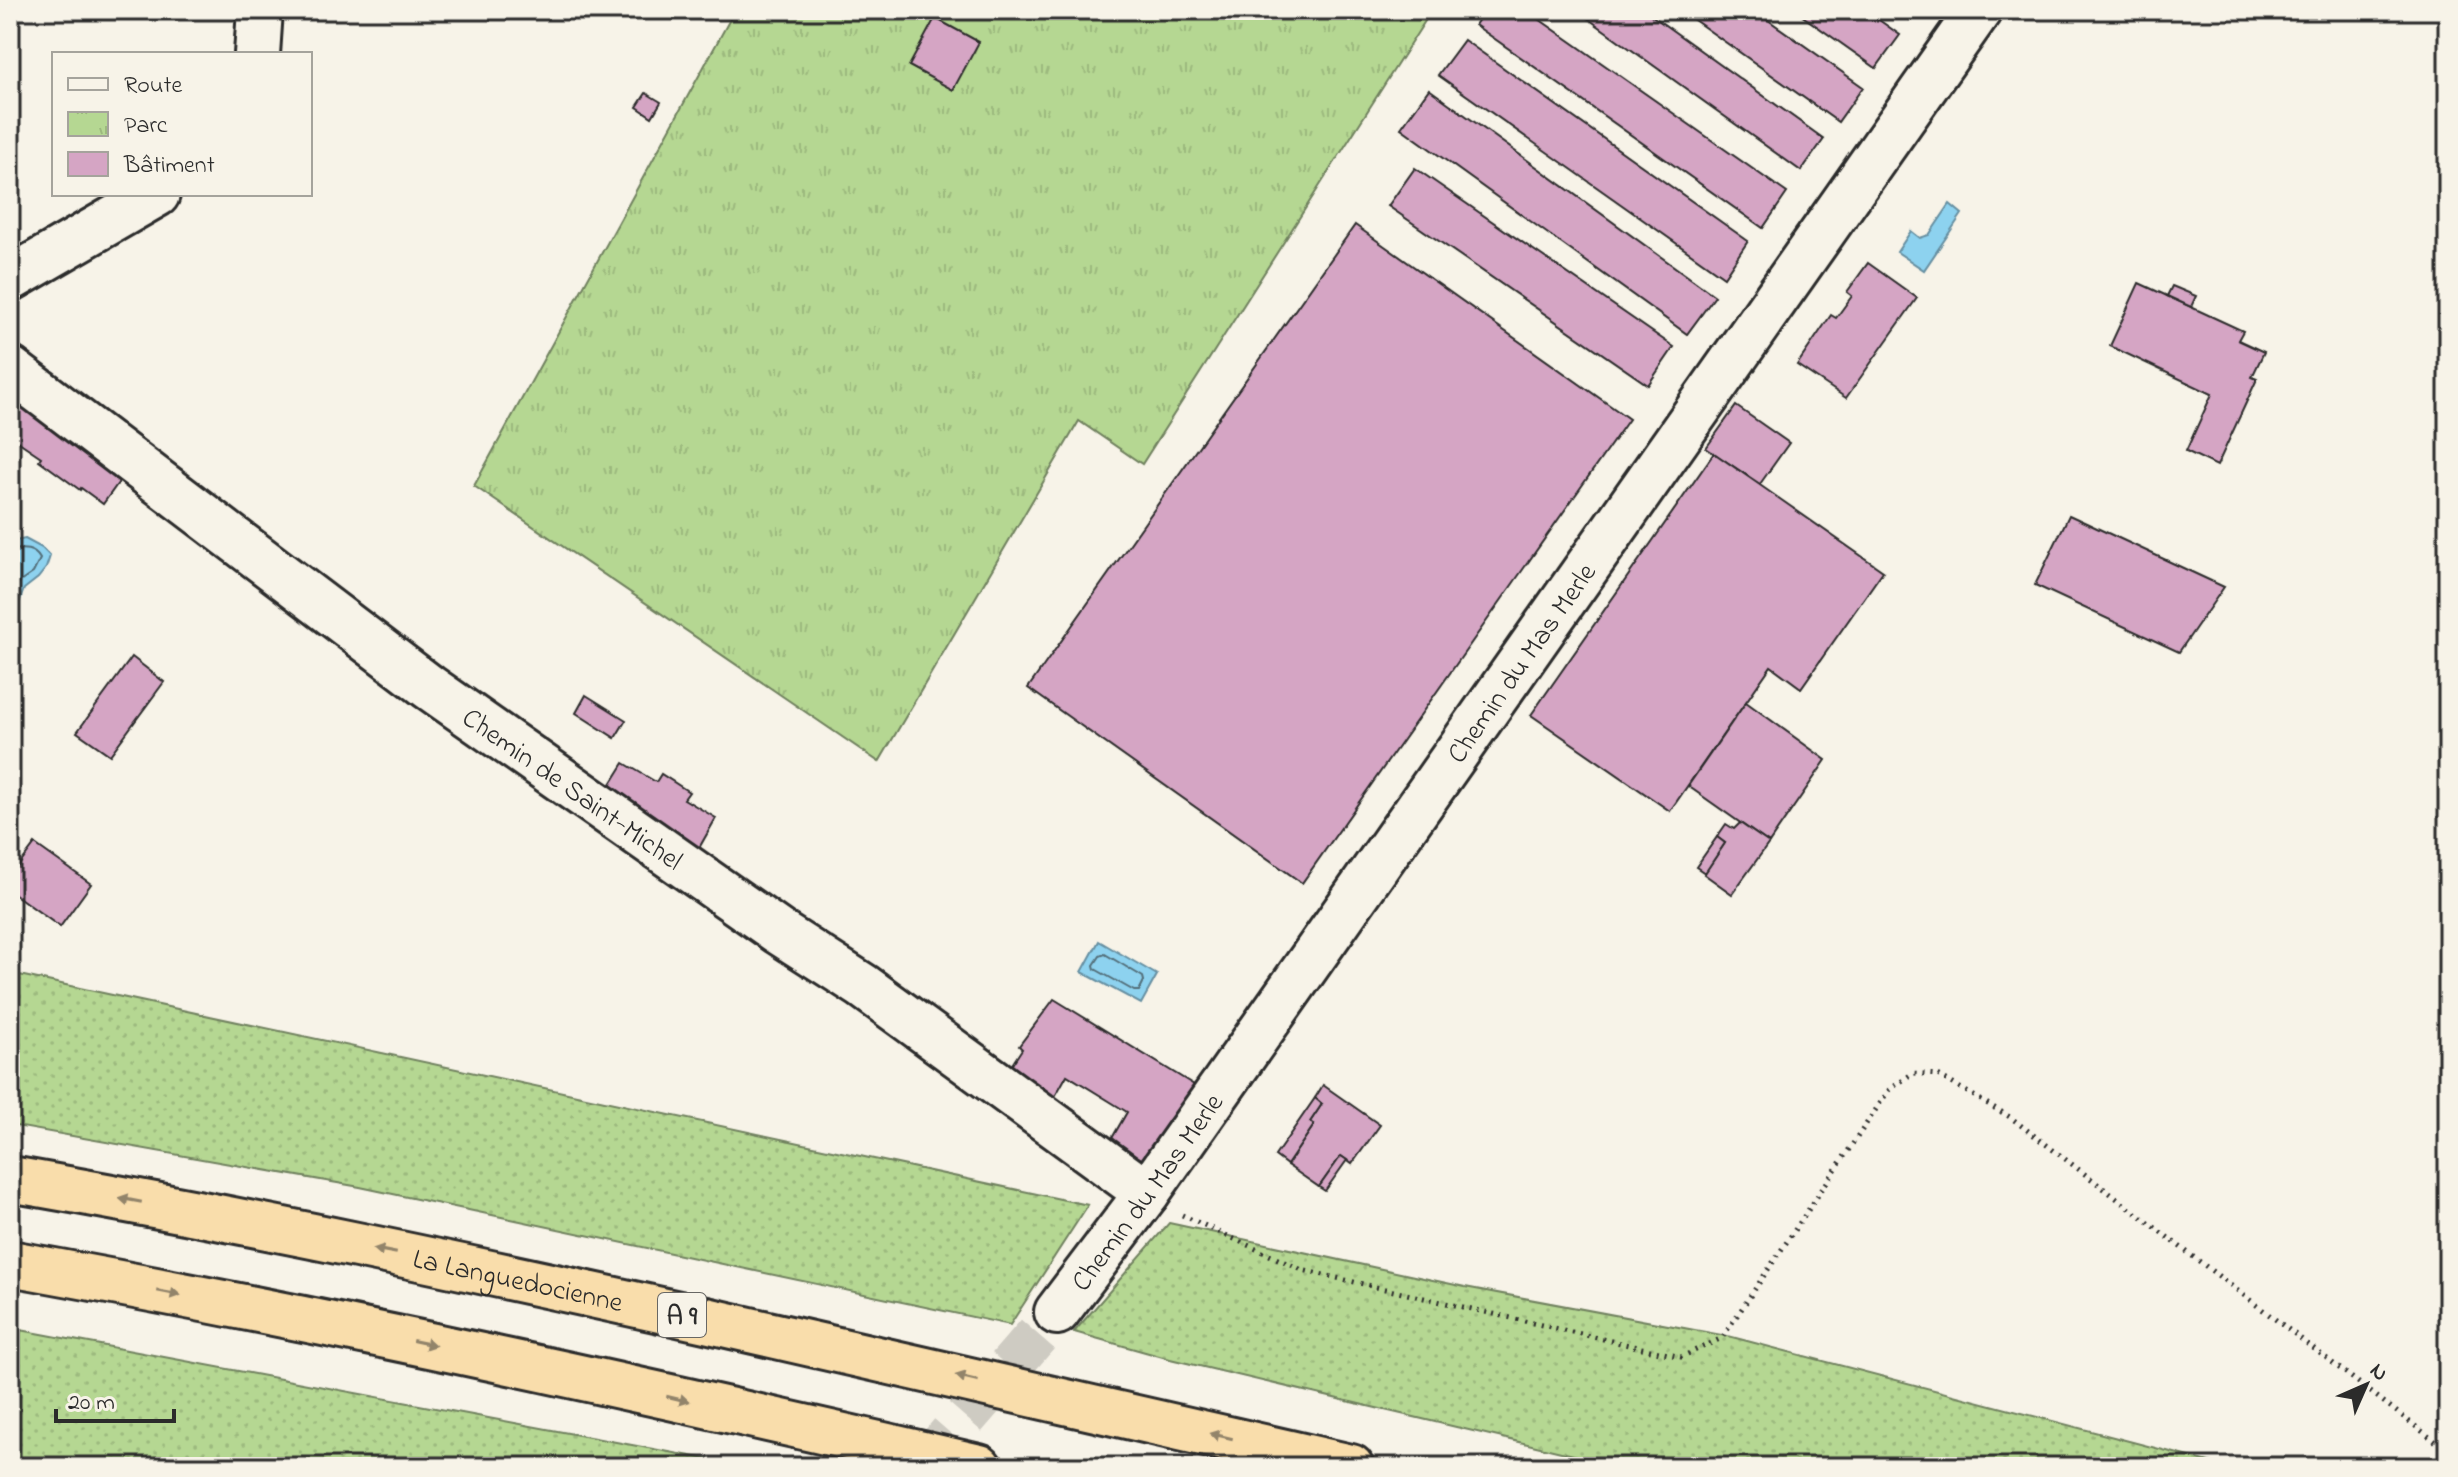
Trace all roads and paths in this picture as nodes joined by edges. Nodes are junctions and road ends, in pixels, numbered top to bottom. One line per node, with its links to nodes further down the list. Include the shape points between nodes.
1 (260, 10): 3 (street)
2 (1979, 10): 8 (street, Chemin du Mas Merle)
3 (257, 52)
4 (154, 196): 5 (street)
5 (10, 279)
6 (10, 369): 8 (street, Chemin de Saint-Michel, via 429,687 863,986)
7 (10, 1179): 13 (highway, La Languedocienne / A 9, one-way to 7, via 481,1270)
8 (1147, 1193): 10 (street, Chemin du Mas Merle); 11 (path, via 1169,1209 1302,1270 1681,1357 1722,1338 1889,1090 1913,1073 1938,1075 2010,1117)
9 (10, 1263): 12 (highway, one-way to 12, via 421,1343)
10 (1057, 1312)
11 (2448, 1451)
12 (979, 1467)
13 (1351, 1467)

